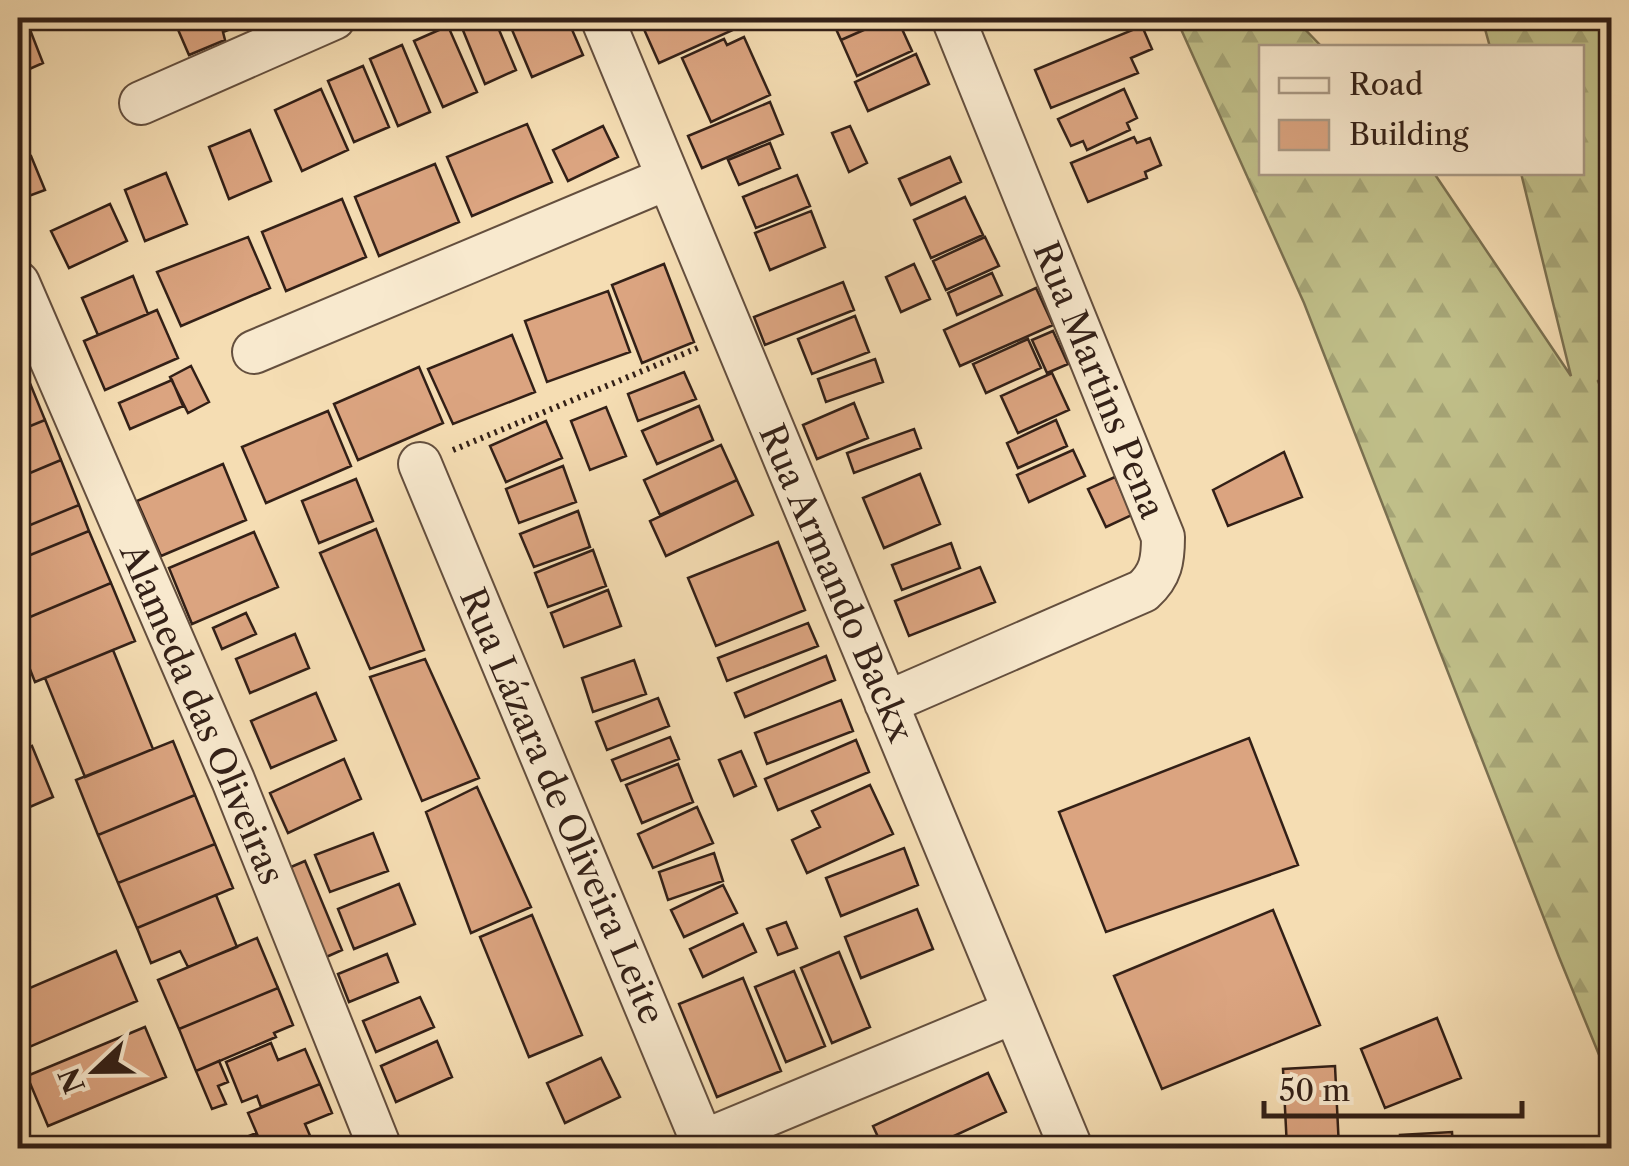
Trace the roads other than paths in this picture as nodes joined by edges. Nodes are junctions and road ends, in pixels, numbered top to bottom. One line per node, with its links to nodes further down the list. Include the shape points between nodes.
1 (334, 18): 4 (street)
2 (602, 18): 5 (street, Rua Armando Backx)
3 (952, 18): 9 (street, Rua Martins Pena, via 1162,537 1163,561 1143,590)
4 (142, 103)
5 (668, 178): 7 (street); 9 (street, Rua Armando Backx)
6 (18, 283): 12 (street, Alameda das Oliveiras, via 233,780)
7 (254, 352)
8 (420, 464): 11 (street, Rua Lázara de Oliveira Leite)
9 (886, 703): 10 (street, Rua Armando Backx)
10 (1014, 1012): 11 (street); 13 (street, Rua Armando Backx)
11 (704, 1145)
12 (380, 1148)
13 (1071, 1148)

